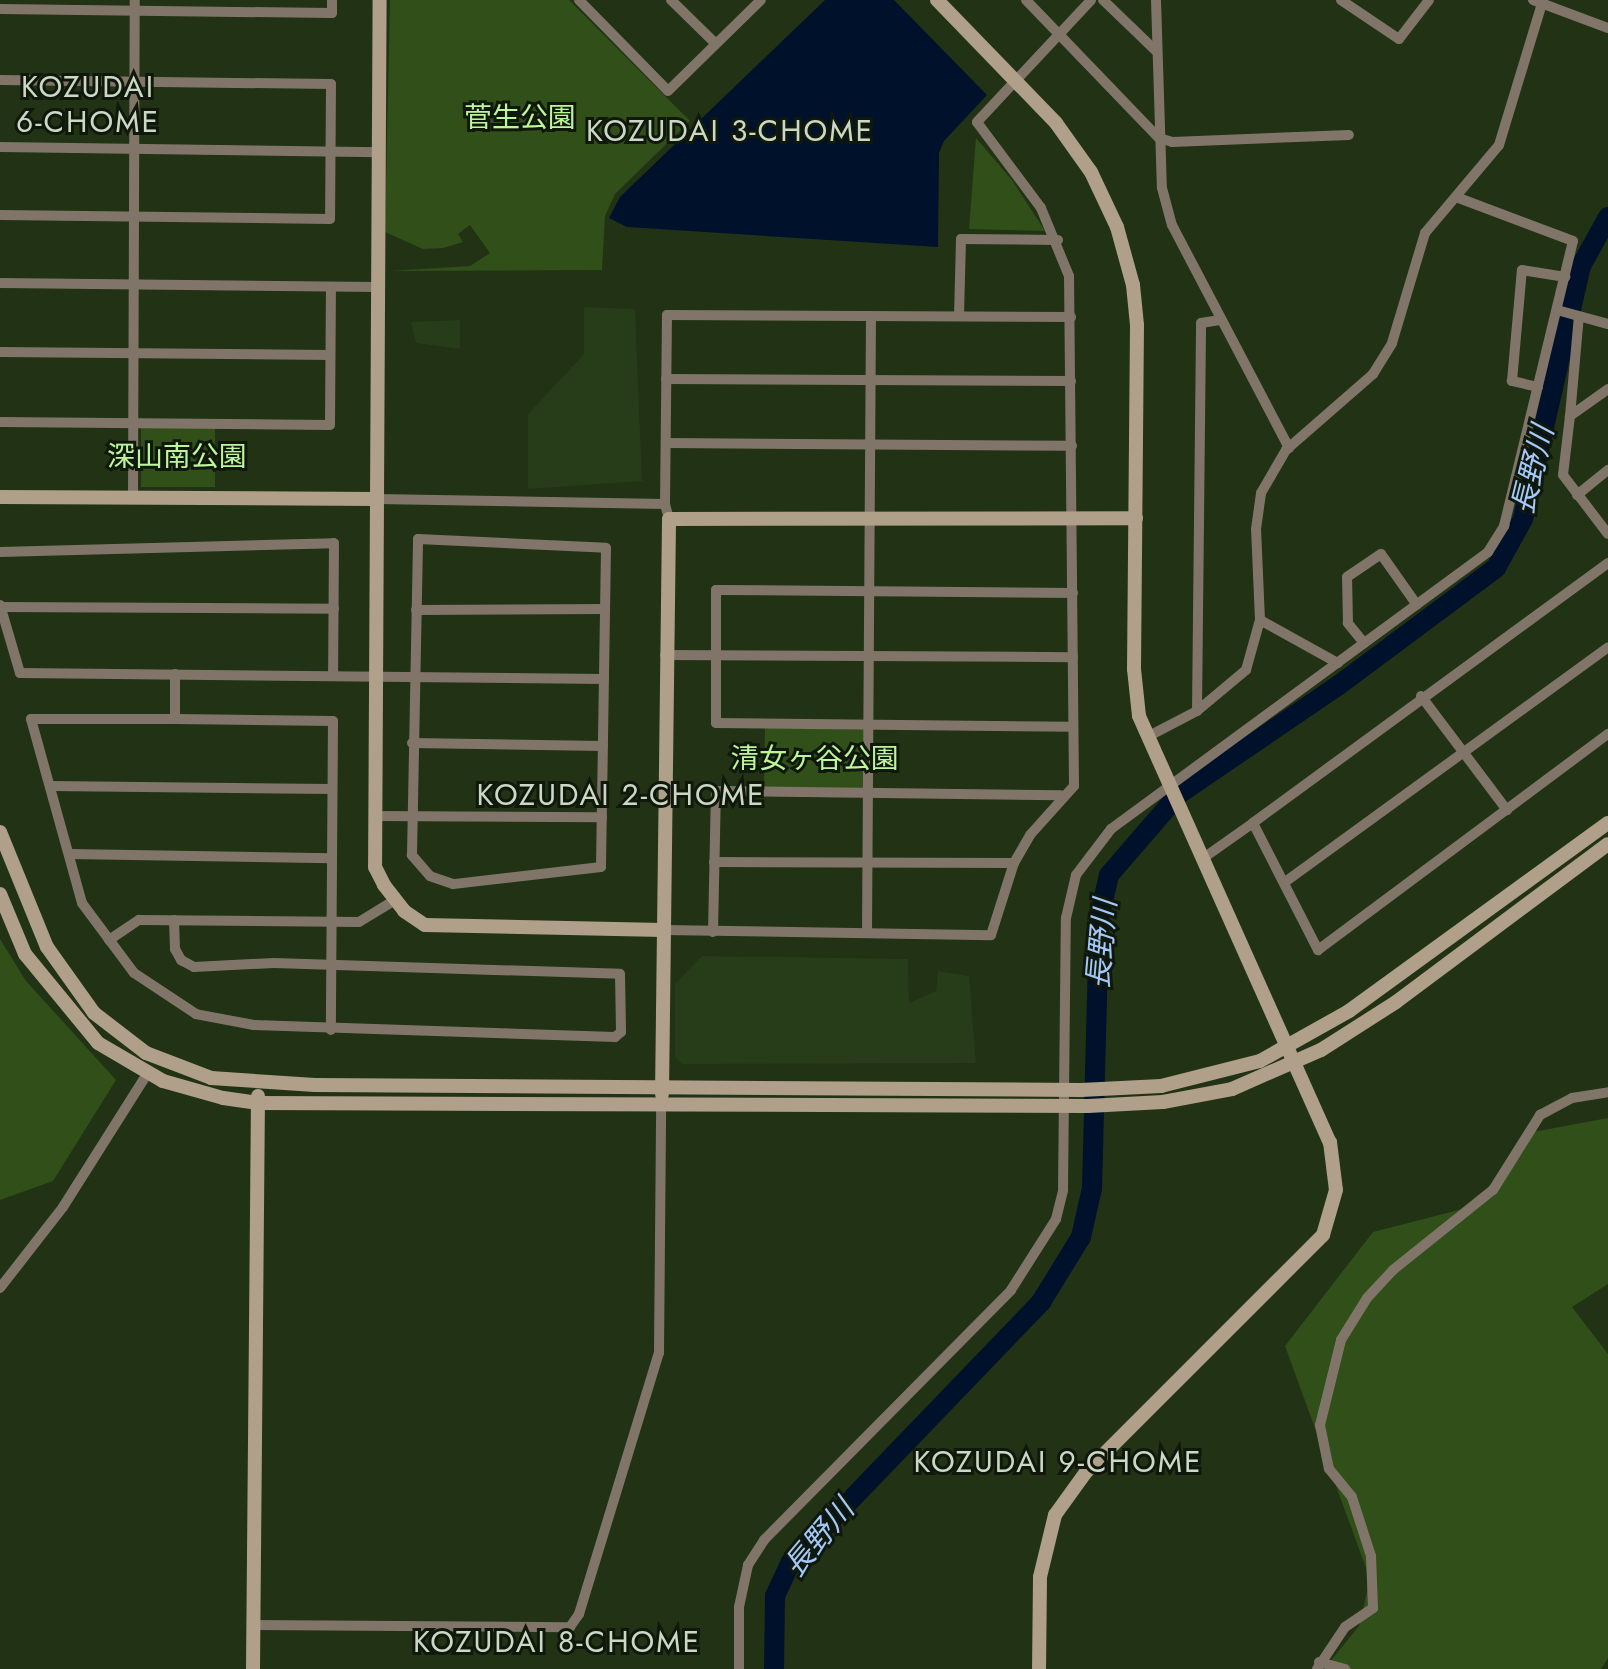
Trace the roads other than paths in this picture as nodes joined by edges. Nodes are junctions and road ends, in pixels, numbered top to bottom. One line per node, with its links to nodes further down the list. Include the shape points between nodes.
1 (332, 0): 14 (street, via 332,13)
2 (380, 0): 28 (street)
3 (579, 0): 18 (street, via 668,91)
4 (671, 0): 18 (street)
5 (761, 0): 18 (street)
6 (937, 0): 22 (street)
7 (1026, 0): 17 (street)
8 (1091, 0): 17 (street)
9 (1103, 0): 19 (street)
10 (1156, 0): 19 (street)
11 (1341, 0): 12 (street, via 1399,39)
12 (1429, 0)
13 (1540, 1): 16 (street); 29 (street, via 1499,145)
14 (135, 5): 15 (street); 21 (street)
15 (0, 9)
16 (1608, 28)
17 (1060, 36): 22 (street); 24 (street)
18 (715, 43)
19 (1157, 52): 24 (street)
20 (0, 80): 21 (street)
21 (135, 82): 26 (street); 27 (street, via 331,84)
22 (1017, 82): 32 (street, via 977,122 1041,208); 68 (street, via 1056,123 1091,172 1126,257 1137,325)
23 (1349, 135): 24 (street, via 1172,142)
24 (1159, 138): 43 (street, via 1162,188 1172,225)
25 (0, 147): 26 (street)
26 (134, 149): 27 (street); 31 (street)
27 (331, 151): 28 (street); 31 (street, via 330,219)
28 (379, 152): 37 (street)
29 (1456, 197): 33 (street, via 1573,241); 59 (street, via 1425,233 1392,343 1373,374)
30 (0, 215): 31 (street)
31 (134, 216): 35 (street)
32 (1058, 240): 40 (street, via 961,239); 42 (street, via 1069,276)
33 (1565, 277): 38 (street); 51 (street, via 1522,270 1512,381)
34 (0, 283): 35 (street)
35 (134, 285): 36 (street); 46 (street)
36 (331, 287): 37 (street); 47 (street)
37 (377, 287): 64 (street)
38 (1557, 310): 41 (street); 51 (street)
39 (871, 316): 40 (street); 48 (street, via 667,315); 49 (street)
40 (959, 316): 42 (street)
41 (1579, 316): 44 (street); 53 (street)
42 (1071, 317): 50 (street)
43 (1220, 320): 59 (street); 94 (street, via 1201,323)
44 (1608, 324)
45 (0, 352): 46 (street)
46 (133, 353): 47 (street); 55 (street)
47 (330, 355): 55 (street, via 330,425)
48 (666, 379): 49 (street); 56 (street)
49 (870, 381): 50 (street); 57 (street)
50 (1071, 381): 58 (street)
51 (1538, 387): 75 (street, via 1504,526 1488,552)
52 (1608, 389): 53 (street)
53 (1570, 416): 62 (street, via 1563,475)
54 (0, 422): 55 (street)
55 (133, 423): 61 (street)
56 (667, 443): 57 (street); 65 (street)
57 (870, 444): 58 (street); 66 (street)
58 (1072, 446): 67 (street)
59 (1289, 448): 80 (street, via 1261,493 1256,529)
60 (1608, 470): 62 (street)
61 (133, 495): 63 (street); 64 (street)
62 (1577, 495): 70 (street)
63 (0, 497)
64 (377, 499): 65 (street); 90 (street)
65 (665, 504): 69 (street)
66 (869, 517): 67 (street); 69 (street); 73 (street)
67 (1072, 518): 68 (street); 74 (street)
68 (1136, 518): 99 (street, via 1135,687)
69 (669, 519): 83 (street)
70 (1608, 534)
71 (0, 552): 77 (street, via 334,543)
72 (1608, 563): 93 (street)
73 (869, 591): 74 (street); 84 (street, via 716,590); 85 (street)
74 (1073, 593): 86 (street)
75 (1417, 605): 81 (street); 81 (street, via 1381,554 1347,577 1348,623)
76 (0, 606): 77 (street); 88 (street, via 20,673)
77 (334, 609): 89 (street)
78 (605, 609): 79 (street); 79 (street, via 606,548 418,539); 92 (street)
79 (416, 610): 91 (street)
80 (1260, 620): 87 (street); 94 (street, via 1246,670)
81 (1364, 643): 87 (street)
82 (1608, 647): 102 (street)
83 (665, 655): 84 (street); 126 (street)
84 (716, 655): 85 (street); 96 (street, via 716,723)
85 (868, 656): 86 (street); 96 (street)
86 (1073, 657): 97 (street)
87 (1338, 663): 144 (street, via 1111,829 1076,875 1066,918 1063,1190 1056,1219 1011,1290 764,1540 748,1565 739,1607)
88 (175, 674): 89 (street); 95 (street)
89 (333, 676): 90 (street)
90 (374, 677): 91 (street); 109 (street)
91 (414, 677): 92 (street); 100 (street)
92 (604, 679): 101 (street)
93 (1421, 696): 102 (street); 111 (street)
94 (1197, 711): 99 (street)
95 (175, 719): 103 (street, via 31,719); 104 (street, via 333,721)
96 (868, 725): 97 (street); 105 (street)
97 (1073, 727): 106 (street, via 1074,786)
98 (1608, 734): 107 (street)
99 (1149, 742): 117 (street)
100 (412, 743): 101 (street); 108 (street)
101 (603, 746): 110 (street)
102 (1463, 754): 107 (street); 121 (street)
103 (50, 786): 104 (street); 115 (street)
104 (332, 789): 116 (street)
105 (868, 793): 106 (street); 118 (street, via 716,791); 119 (street)
106 (1061, 795): 120 (street)
107 (1507, 810): 121 (street, via 1318,950)
108 (410, 814): 109 (street); 110 (street); 110 (street, via 412,855 430,876 453,884 601,867)
109 (374, 816): 123 (street, via 375,867)
110 (602, 817)
111 (1253, 823): 117 (street); 121 (street)
112 (1608, 823): 132 (street, via 1349,1011)
113 (0, 832): 135 (street, via 47,947 94,1013 124,1041 164,1063 211,1078)
114 (1608, 844): 133 (street, via 1396,1002)
115 (69, 854): 116 (street); 129 (street, via 82,903)
116 (332, 858): 125 (street)
117 (1202, 859): 132 (street)
118 (714, 862): 119 (street); 127 (street)
119 (867, 863): 120 (street); 128 (street)
120 (1014, 863): 128 (street, via 991,935)
121 (1285, 882)
122 (0, 894): 134 (street, via 25,954 66,1007 98,1043)
123 (395, 900): 125 (street, via 359,922); 126 (street, via 425,925 465,930)
124 (174, 920): 125 (street); 129 (street, via 139,920); 130 (street, via 175,949 194,967)
125 (332, 923): 130 (street)
126 (663, 930): 127 (street); 136 (street)
127 (713, 932): 128 (street)
128 (867, 933)
129 (109, 940): 131 (street, via 134,973 196,1014)
130 (331, 965): 131 (street); 131 (street, via 620,974 621,1032 615,1037)
131 (331, 1030)
132 (1288, 1046): 133 (street); 136 (street, via 1227,1072 1161,1086)
133 (1296, 1063): 138 (street, via 1232,1089 1163,1102 953,1107); 145 (street, via 1330,1142 1336,1190 1323,1235 1086,1472 1055,1515 1040,1577)
134 (147, 1074): 139 (street); 140 (street, via 63,1207)
135 (258, 1084): 136 (street); 139 (street)
136 (662, 1086): 138 (street)
137 (1608, 1092): 142 (street, via 1572,1098 1540,1115 1493,1190 1393,1270 1367,1298 1341,1340 1320,1425 1329,1469 1352,1497 1371,1556 1373,1608 1345,1627)
138 (661, 1102): 139 (street); 141 (street, via 659,1353 579,1614 570,1627)
139 (257, 1103): 141 (street)
140 (0, 1288)
141 (253, 1625): 143 (street)
142 (1318, 1666): 146 (street)
143 (253, 1669)
144 (739, 1669)
145 (1039, 1669)
146 (1345, 1669)

